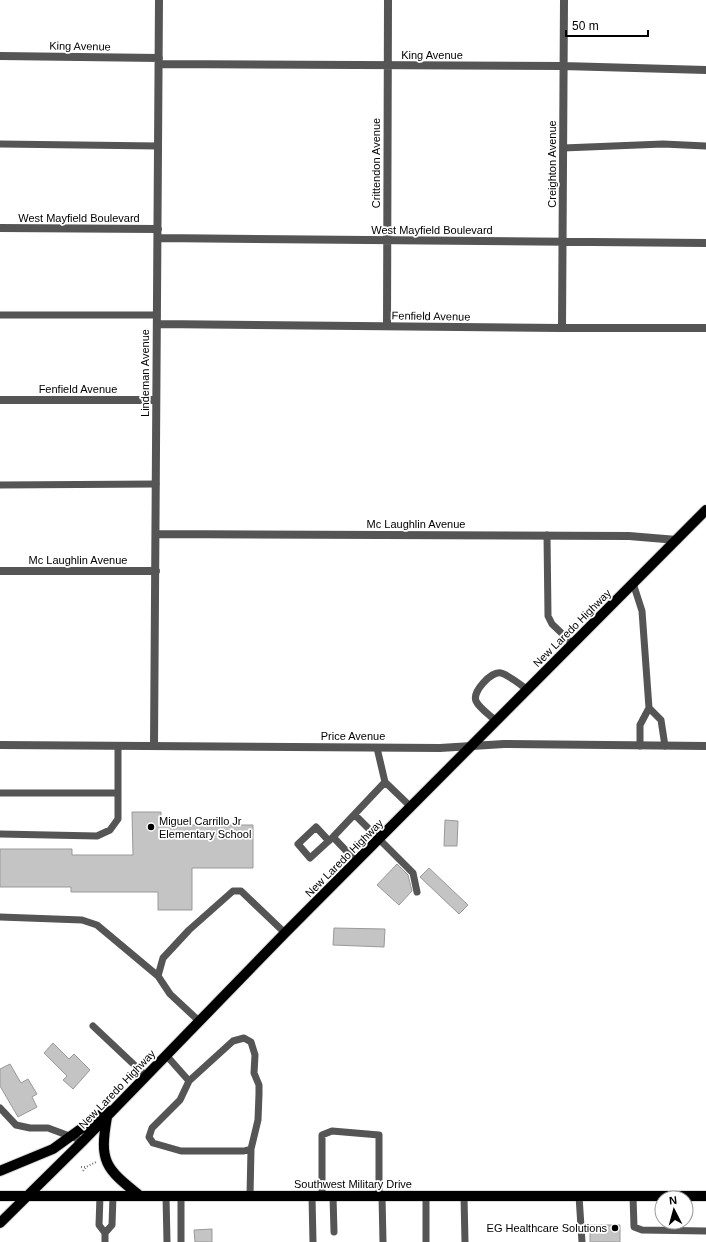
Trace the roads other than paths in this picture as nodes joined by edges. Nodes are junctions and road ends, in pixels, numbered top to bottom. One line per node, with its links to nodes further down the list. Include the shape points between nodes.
1 (159, 0): 5 (street, Lindeman Avenue)
2 (388, 0): 6 (street, Crittendon Avenue)
3 (564, 0): 7 (street, Creighton Avenue)
4 (0, 56): 5 (street, King Avenue)
5 (159, 61): 6 (street, King Avenue); 10 (street, Lindeman Avenue)
6 (388, 66): 7 (street, King Avenue); 16 (street, Crittendon Avenue)
7 (563, 66): 8 (street, King Avenue); 12 (street, Creighton Avenue)
8 (706, 70)
9 (0, 144): 10 (lane)
10 (158, 146): 14 (street, Lindeman Avenue)
11 (706, 146): 12 (lane, via 663,144)
12 (563, 148): 17 (street, Creighton Avenue)
13 (0, 228): 14 (street, West Mayfield Boulevard)
14 (158, 229): 15 (street, Lindeman Avenue)
15 (158, 238): 16 (street, West Mayfield Boulevard); 20 (street, Lindeman Avenue)
16 (387, 240): 17 (street, West Mayfield Boulevard); 22 (street, Crittendon Avenue)
17 (562, 242): 18 (street, West Mayfield Boulevard); 23 (street, Creighton Avenue)
18 (706, 243)
19 (0, 314): 20 (lane)
20 (157, 315): 21 (street, Lindeman Avenue)
21 (157, 324): 22 (street, Fenfield Avenue); 26 (street, Lindeman Avenue)
22 (387, 326): 23 (street, Fenfield Avenue)
23 (562, 328): 24 (street, Fenfield Avenue)
24 (706, 328)
25 (0, 400): 26 (street, Fenfield Avenue)
26 (156, 400): 27 (street, Lindeman Avenue)
27 (156, 484): 28 (lane); 30 (street, Lindeman Avenue)
28 (0, 485)
29 (706, 510): 32 (main road, New Laredo Highway)
30 (156, 534): 31 (street, Mc Laughlin Avenue); 34 (street, Lindeman Avenue)
31 (548, 535): 32 (street, Mc Laughlin Avenue, via 629,536); 36 (lane, via 548,616 552,624)
32 (677, 540): 35 (main road, New Laredo Highway)
33 (0, 571): 34 (street, Mc Laughlin Avenue)
34 (156, 572): 42 (street, Lindeman Avenue)
35 (633, 583): 36 (main road, New Laredo Highway); 38 (lane, via 642,611)
36 (573, 644): 37 (main road, New Laredo Highway)
37 (528, 690): 39 (main road, New Laredo Highway); 39 (lane, via 501,673 488,679 477,693 476,703)
38 (649, 708): 44 (lane, via 640,724); 45 (lane, via 661,720)
39 (496, 721): 43 (main road, New Laredo Highway)
40 (0, 745): 41 (street, Price Avenue)
41 (118, 746): 42 (street, Price Avenue); 50 (lane)
42 (154, 746): 47 (street, Price Avenue)
43 (471, 746): 44 (street, Price Avenue); 47 (street, Price Avenue); 51 (main road, New Laredo Highway)
44 (640, 746): 45 (street, Price Avenue)
45 (665, 746): 46 (street, Price Avenue)
46 (706, 746)
47 (377, 748): 48 (lane)
48 (385, 782): 51 (lane); 52 (lane)
49 (0, 793): 50 (lane)
50 (118, 793): 53 (lane, via 118,819 110,830 96,836)
51 (411, 807): 54 (main road, New Laredo Highway)
52 (355, 815): 54 (lane); 55 (lane, via 331,839)
53 (0, 834)
54 (379, 840): 55 (main road, New Laredo Highway); 56 (lane, via 413,873)
55 (357, 862): 58 (main road, New Laredo Highway)
56 (417, 892)
57 (0, 917): 59 (lane, via 82,920 97,925)
58 (285, 933): 59 (lane, via 241,891 233,891 189,930 163,958); 60 (main road, New Laredo Highway)
59 (158, 976): 60 (lane, via 170,994)
60 (199, 1021): 62 (main road, New Laredo Highway)
61 (93, 1026): 63 (lane)
62 (166, 1055): 63 (main road, New Laredo Highway); 64 (lane)
63 (146, 1076): 65 (main road, New Laredo Highway)
64 (189, 1081): 70 (lane, via 180,1100 152,1128 149,1137 153,1143 181,1151 244,1152); 70 (lane, via 233,1041 244,1038 252,1042 255,1055 254,1073 259,1085 259,1094 258,1120)
65 (131, 1092): 67 (main road, New Laredo Highway); 68 (main road)
66 (0, 1108): 68 (lane, via 16,1125 23,1128 48,1128)
67 (107, 1117): 69 (main road, New Laredo Highway); 76 (main road, via 103,1151 105,1159 115,1176)
68 (70, 1137): 69 (lane); 71 (main road, via 53,1149)
69 (83, 1141): 73 (main road, New Laredo Highway)
70 (251, 1149): 79 (lane)
71 (0, 1171)
72 (0, 1196): 73 (main road, Southwest Military Drive)
73 (27, 1196): 74 (main road, Southwest Military Drive); 88 (main road, New Laredo Highway)
74 (100, 1196): 75 (main road, Southwest Military Drive); 91 (lane, via 99,1225)
75 (113, 1196): 76 (main road, Southwest Military Drive); 91 (lane, via 112,1225)
76 (140, 1196): 77 (main road, Southwest Military Drive)
77 (166, 1196): 78 (main road, Southwest Military Drive); 93 (lane)
78 (181, 1196): 79 (main road, Southwest Military Drive); 94 (lane)
79 (250, 1196): 80 (main road, Southwest Military Drive)
80 (317, 1196): 81 (main road, Southwest Military Drive); 82 (lane, via 322,1135 332,1131 379,1135); 95 (lane)
81 (333, 1196): 82 (main road, Southwest Military Drive); 90 (lane)
82 (380, 1196): 83 (main road, Southwest Military Drive); 96 (lane)
83 (426, 1196): 84 (main road, Southwest Military Drive); 97 (lane)
84 (464, 1196): 85 (main road, Southwest Military Drive); 98 (lane)
85 (579, 1196): 86 (main road, Southwest Military Drive); 99 (lane)
86 (633, 1196): 87 (main road, Southwest Military Drive); 89 (lane, via 635,1228)
87 (706, 1196)
88 (0, 1223)
89 (706, 1231)
90 (334, 1232)
91 (105, 1233): 92 (lane)
92 (105, 1242)
93 (167, 1242)
94 (181, 1242)
95 (313, 1242)
96 (383, 1242)
97 (426, 1242)
98 (465, 1242)
99 (582, 1242)

